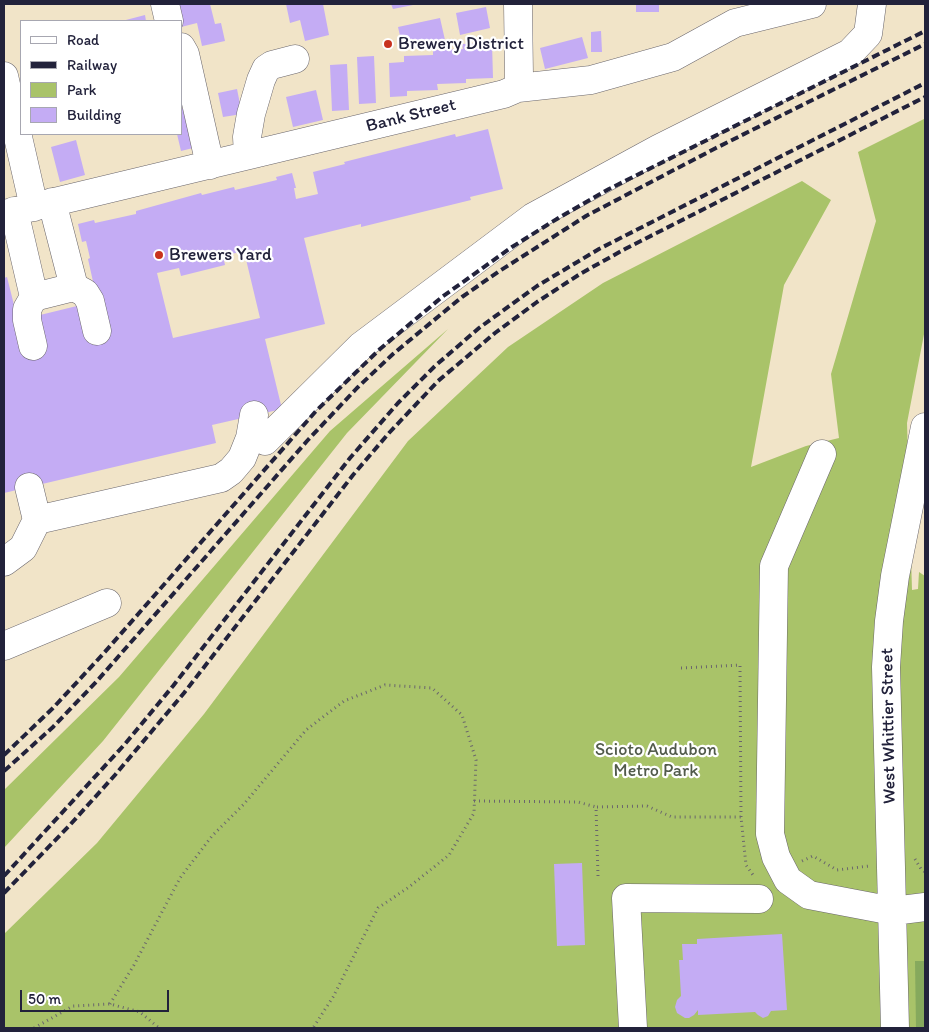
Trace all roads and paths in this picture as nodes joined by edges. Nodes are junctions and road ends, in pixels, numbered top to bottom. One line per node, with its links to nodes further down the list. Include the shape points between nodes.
1 (165, 4): 5 (street)
2 (518, 4): 9 (street)
3 (812, 4): 9 (street, Bank Street, via 734,23 673,57 591,80)
4 (872, 4): 19 (street, via 868,34 850,53 658,148 533,217 361,346)
5 (169, 20)
6 (182, 49): 11 (street)
7 (295, 60): 10 (street, via 272,64 266,69 251,114)
8 (4, 76): 12 (street)
9 (518, 88): 10 (street, Bank Street)
10 (248, 155): 11 (street, Bank Street)
11 (210, 165): 12 (street, Bank Street)
12 (26, 209): 13 (street); 14 (street)
13 (74, 287): 14 (street); 15 (street, via 85,293 90,301)
14 (34, 297): 16 (street, via 27,309)
15 (97, 331)
16 (33, 346)
17 (254, 415): 22 (street, via 242,458 221,478)
18 (925, 427): 32 (street, West Whittier Street, via 895,576 886,667)
19 (265, 441)
20 (822, 454): 32 (street, via 774,566 770,834 776,858 788,880 809,895)
21 (29, 488): 22 (street)
22 (37, 520): 23 (street, via 23,548)
23 (4, 562)
24 (107, 603): 25 (street)
25 (4, 646)
26 (474, 801): 27 (path, via 578,802); 33 (path, via 476,760 462,715 432,688 385,685 344,701 306,730 244,804 212,836 180,878); 36 (path, via 474,813 449,855 378,908 333,997)
27 (596, 807): 28 (path, via 647,806 672,817); 29 (path)
28 (741, 817)
29 (598, 876)
30 (759, 899): 37 (street, via 626,898)
31 (925, 907): 32 (street)
32 (893, 911): 38 (street, West Whittier Street)
33 (110, 1004): 34 (path, via 73,1006); 35 (path, via 140,1012)
34 (34, 1028)
35 (160, 1028)
36 (313, 1028)
37 (633, 1028)
38 (895, 1028)

